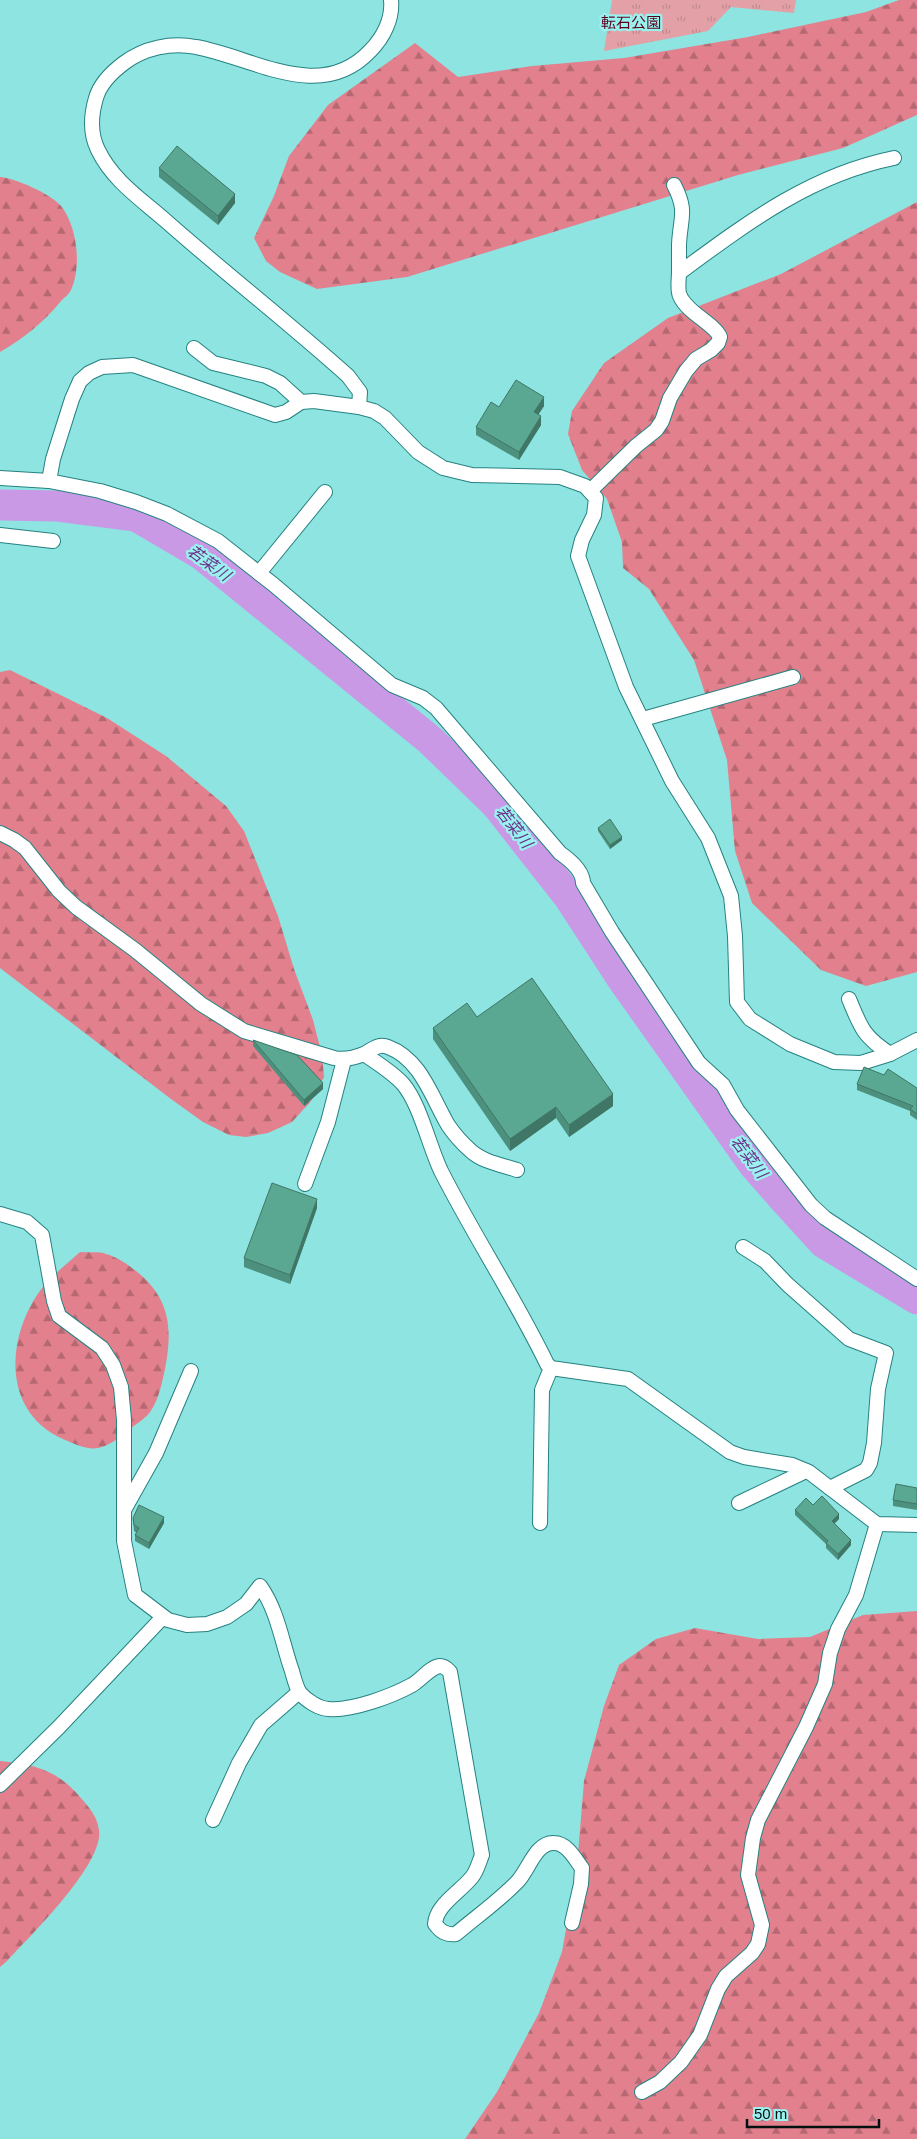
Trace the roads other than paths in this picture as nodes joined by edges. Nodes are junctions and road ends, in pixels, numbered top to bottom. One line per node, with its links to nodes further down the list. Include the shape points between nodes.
1 (391, 0): 7 (street, via 388,25 379,42 358,64 339,73 315,76 277,71 196,47 166,46 144,51 118,67 97,94 92,113 93,136 98,150 118,179 348,376 360,392)
2 (894, 158): 4 (street, via 872,162 795,193)
3 (674, 185): 4 (street, via 682,199)
4 (679, 273): 10 (street, via 679,295 698,318 716,330 720,337 718,343 686,371 672,393 656,430)
5 (194, 348): 6 (street, via 212,363 266,376 280,383)
6 (301, 402): 7 (street); 9 (street, via 275,415 133,365 102,367 80,381 53,459)
7 (359, 406): 10 (street, via 385,418 418,452 443,468 472,474 560,477)
8 (0, 478): 9 (street)
9 (49, 481): 14 (street, via 100,492 168,514 218,541)
10 (590, 491): 16 (street, via 596,498 594,515 578,556 626,687)
11 (325, 492): 14 (street)
12 (0, 536): 13 (street)
13 (53, 541)
14 (259, 573): 27 (street, via 392,685 423,698 436,708 576,868 612,932 699,1063 723,1085 737,1110 811,1205 825,1218)
15 (793, 677): 16 (street)
16 (643, 719): 21 (street, via 672,781 708,838 731,896 736,936 737,1002 750,1019 790,1044 834,1062 860,1063)
17 (0, 833): 22 (street, via 25,848 76,907 201,1004 244,1030)
18 (849, 999): 21 (street, via 861,1029)
19 (917, 1040): 21 (street)
20 (364, 1054): 22 (street); 23 (street, via 376,1046 387,1046 406,1058 426,1081 449,1127 472,1152 487,1161); 28 (street, via 404,1085 441,1171)
21 (890, 1054)
22 (344, 1060): 24 (street, via 328,1122)
23 (517, 1170)
24 (305, 1184)
25 (0, 1214): 33 (street, via 27,1222 42,1235 59,1316 102,1348 114,1365 121,1387 124,1420)
26 (743, 1247): 31 (street, via 765,1261 849,1339 886,1353 878,1389 870,1463 866,1470)
27 (917, 1279)
28 (551, 1368): 30 (street, via 628,1379 730,1452); 34 (street, via 542,1390)
29 (191, 1371): 33 (street, via 156,1453)
30 (806, 1471): 31 (street); 32 (street)
31 (830, 1488): 35 (street)
32 (739, 1503)
33 (123, 1511): 37 (street, via 124,1541 135,1595)
34 (540, 1523)
35 (877, 1524): 36 (street); 42 (street, via 856,1595 838,1629 830,1653 825,1684 758,1820 748,1875 762,1925 758,1944 718,1989 700,2036 681,2062 660,2082)
36 (917, 1525)
37 (163, 1617): 38 (street, via 187,1625 208,1624 227,1617 246,1604 260,1586 268,1596); 39 (street)
38 (299, 1692): 40 (street, via 261,1725); 41 (street, via 328,1710 397,1693 439,1666 450,1672 482,1855 474,1876 440,1909 435,1924 448,1935 456,1934 518,1880 541,1848 552,1842 566,1848 582,1868)
39 (0, 1785)
40 (213, 1820)
41 (572, 1923)
42 (642, 2092)

